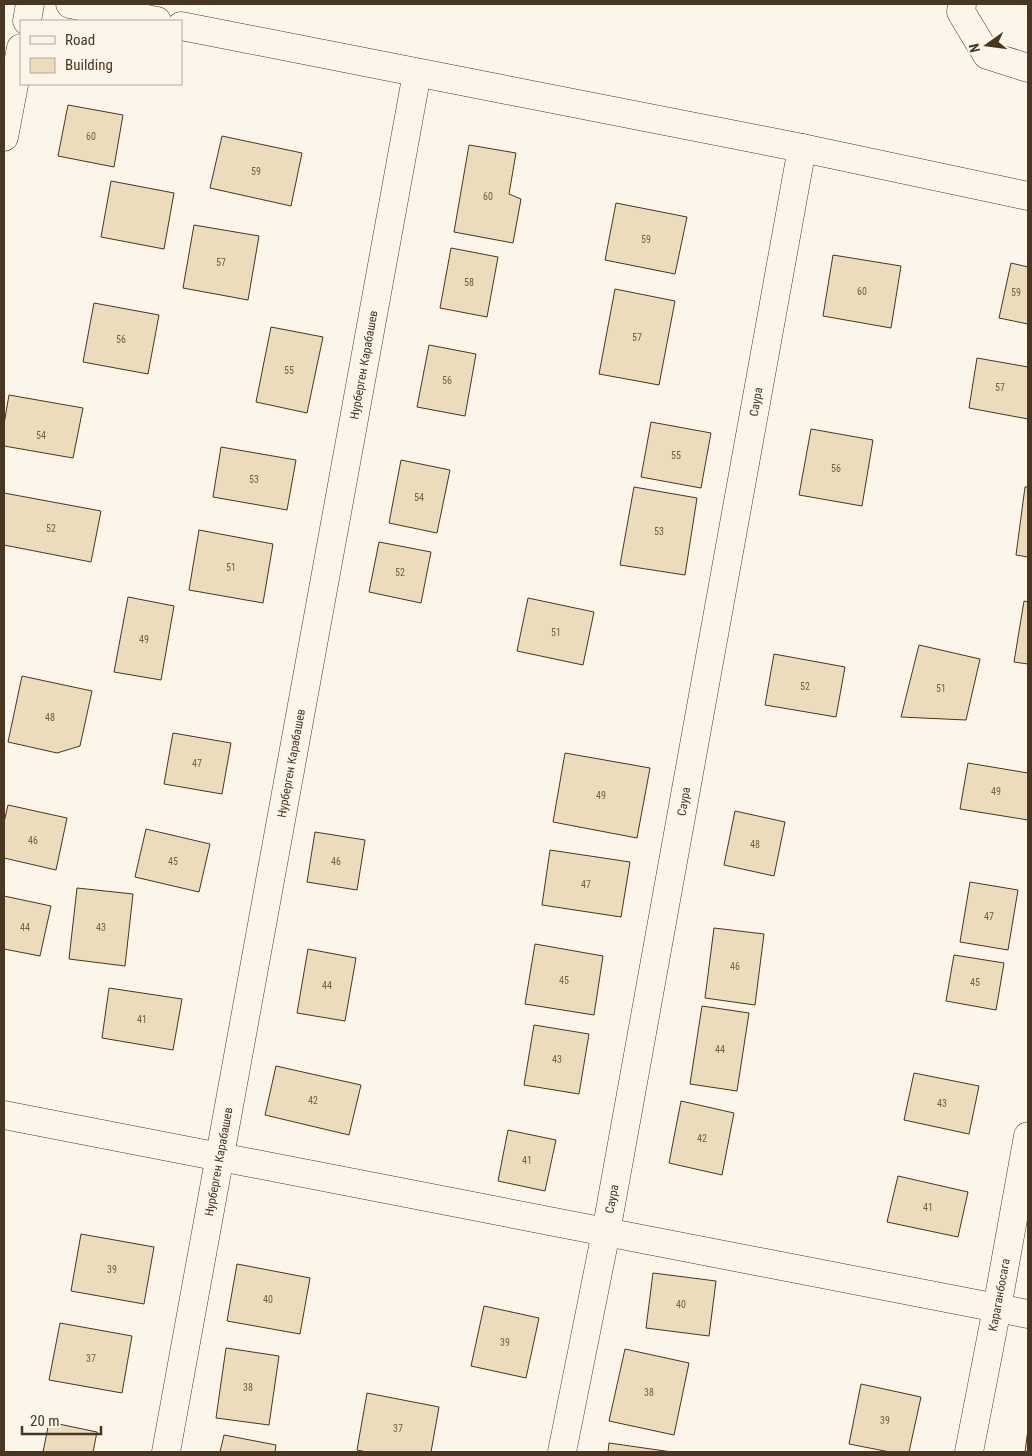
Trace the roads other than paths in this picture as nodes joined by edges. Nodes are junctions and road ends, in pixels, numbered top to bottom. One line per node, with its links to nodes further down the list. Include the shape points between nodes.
1 (30, 4): 4 (street)
2 (70, 4): 5 (street)
3 (962, 4): 8 (street, via 961,12 988,55)
4 (26, 20)
5 (152, 20)
6 (182, 26): 9 (street)
7 (20, 53): 10 (street)
8 (1028, 68)
9 (417, 73): 11 (street); 15 (street, Нурберген Карабашев)
10 (4, 137)
11 (802, 148): 12 (street); 16 (street, Саура)
12 (1028, 196)
13 (4, 1115): 15 (street)
14 (1028, 1136): 17 (street, Караганбосага)
15 (219, 1156): 16 (street); 19 (street, Нурберген Карабашев)
16 (606, 1232): 17 (street); 20 (street, Саура)
17 (998, 1308): 18 (street); 21 (street, Караганбосага)
18 (1028, 1314)
19 (166, 1452)
20 (562, 1452)
21 (969, 1452)

